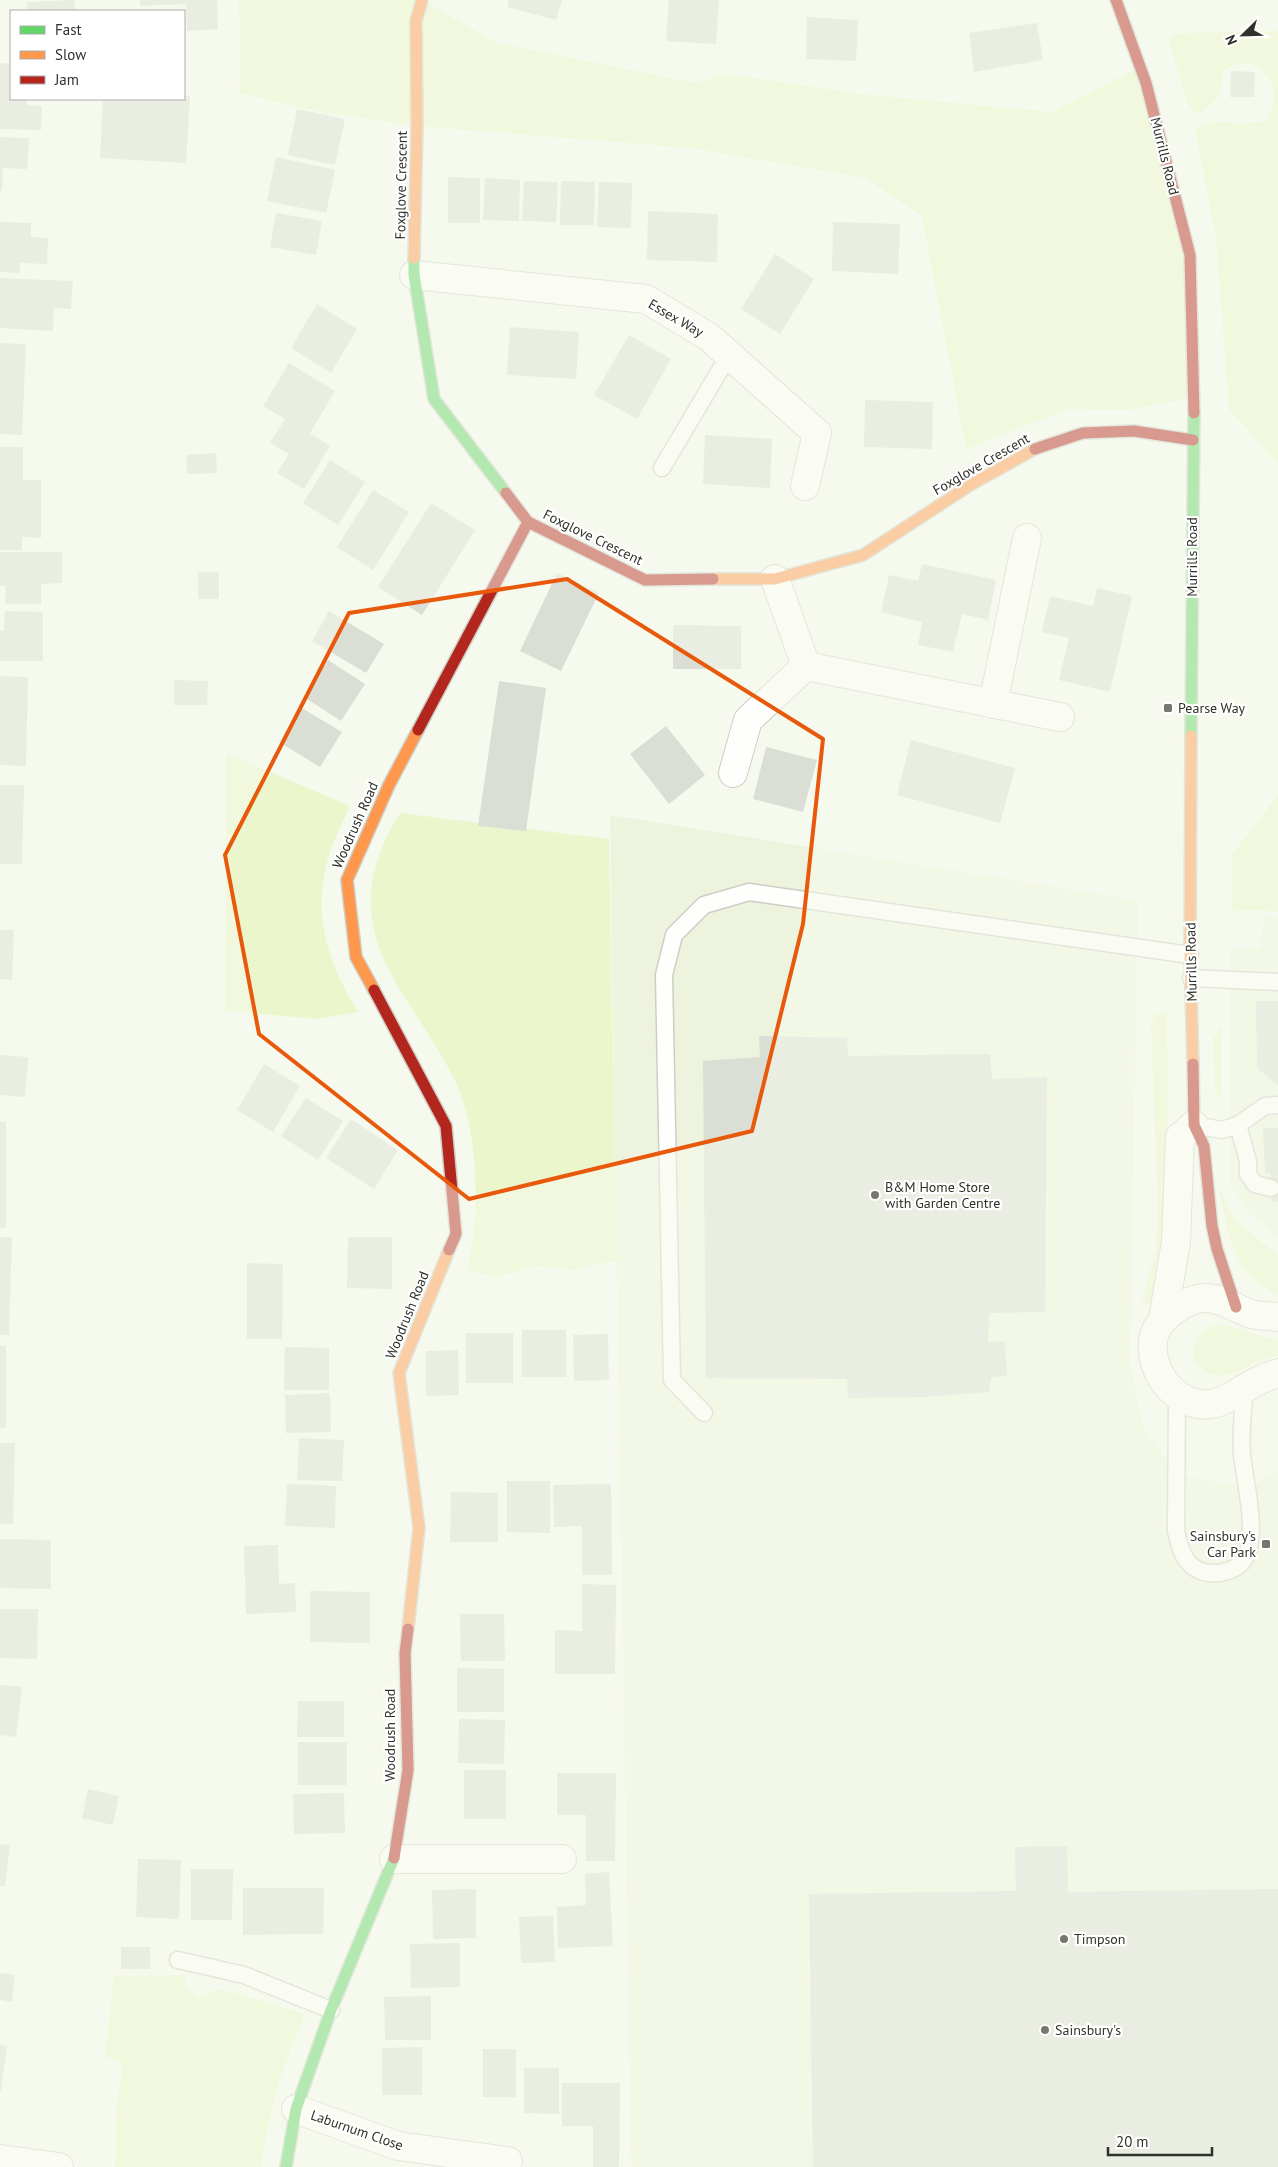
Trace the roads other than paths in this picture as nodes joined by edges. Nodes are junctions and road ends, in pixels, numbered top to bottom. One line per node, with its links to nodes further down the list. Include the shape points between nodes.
1 (422, 0): 3 (street, Foxglove Crescent, via 416,21)
2 (1116, 0): 5 (street, Murrills Road, via 1146,83 1190,255 1196,397)
3 (414, 275): 4 (street, Essex Way, via 646,299 709,337); 8 (street, Foxglove Crescent, via 434,400)
4 (729, 355): 6 (lane); 7 (street, Essex Way, via 817,433)
5 (1193, 440): 10 (street, Foxglove Crescent, via 1134,430 1084,433 1028,452 972,484 863,555); 15 (street, Murrills Road)
6 (662, 468)
7 (805, 486)
8 (528, 522): 10 (street, Foxglove Crescent, via 645,580); 29 (street, Woodrush Road, via 389,785 347,880 356,957 446,1126 456,1234 399,1373 419,1528 405,1653 408,1770)
9 (1027, 538): 12 (street)
10 (775, 579): 11 (street)
11 (806, 666): 12 (street); 14 (street, via 748,720)
12 (992, 704): 13 (street)
13 (1060, 717)
14 (733, 773)
15 (1190, 955): 16 (street, Murrills Road); 28 (lane, via 750,892 704,905 674,935 664,976 672,1380)
16 (1191, 978): 17 (lane); 19 (street, Murrills Road)
17 (1278, 982)
18 (1278, 1105): 20 (lane, via 1265,1106)
19 (1194, 1125): 20 (lane, via 1222,1130); 22 (street, Murrills Road, via 1204,1146 1217,1249); 24 (street, via 1180,1136 1176,1242)
20 (1238, 1125): 21 (lane, via 1248,1161 1248,1174 1255,1184)
21 (1270, 1188)
22 (1236, 1307): 23 (street); 24 (street, via 1218,1299 1195,1299 1174,1309)
23 (1278, 1317)
24 (1163, 1319): 27 (street, via 1153,1340 1155,1360 1162,1380)
25 (1278, 1373): 26 (street)
26 (1244, 1389): 27 (street, via 1220,1403 1198,1404); 27 (lane, via 1242,1454 1251,1540 1246,1556 1235,1568 1205,1574 1190,1565 1181,1551 1176,1532)
27 (1177, 1396)
28 (704, 1414)
29 (394, 1859): 30 (street); 32 (street, Woodrush Road)
30 (562, 1859)
31 (178, 1960): 32 (lane, via 244,1975)
32 (331, 2010): 33 (street, Woodrush Road)
33 (296, 2109): 35 (street, Laburnum Close, via 398,2146); 37 (street, Woodrush Road)
34 (0, 2159): 36 (street)
35 (508, 2161)
36 (59, 2167)
37 (286, 2167)

